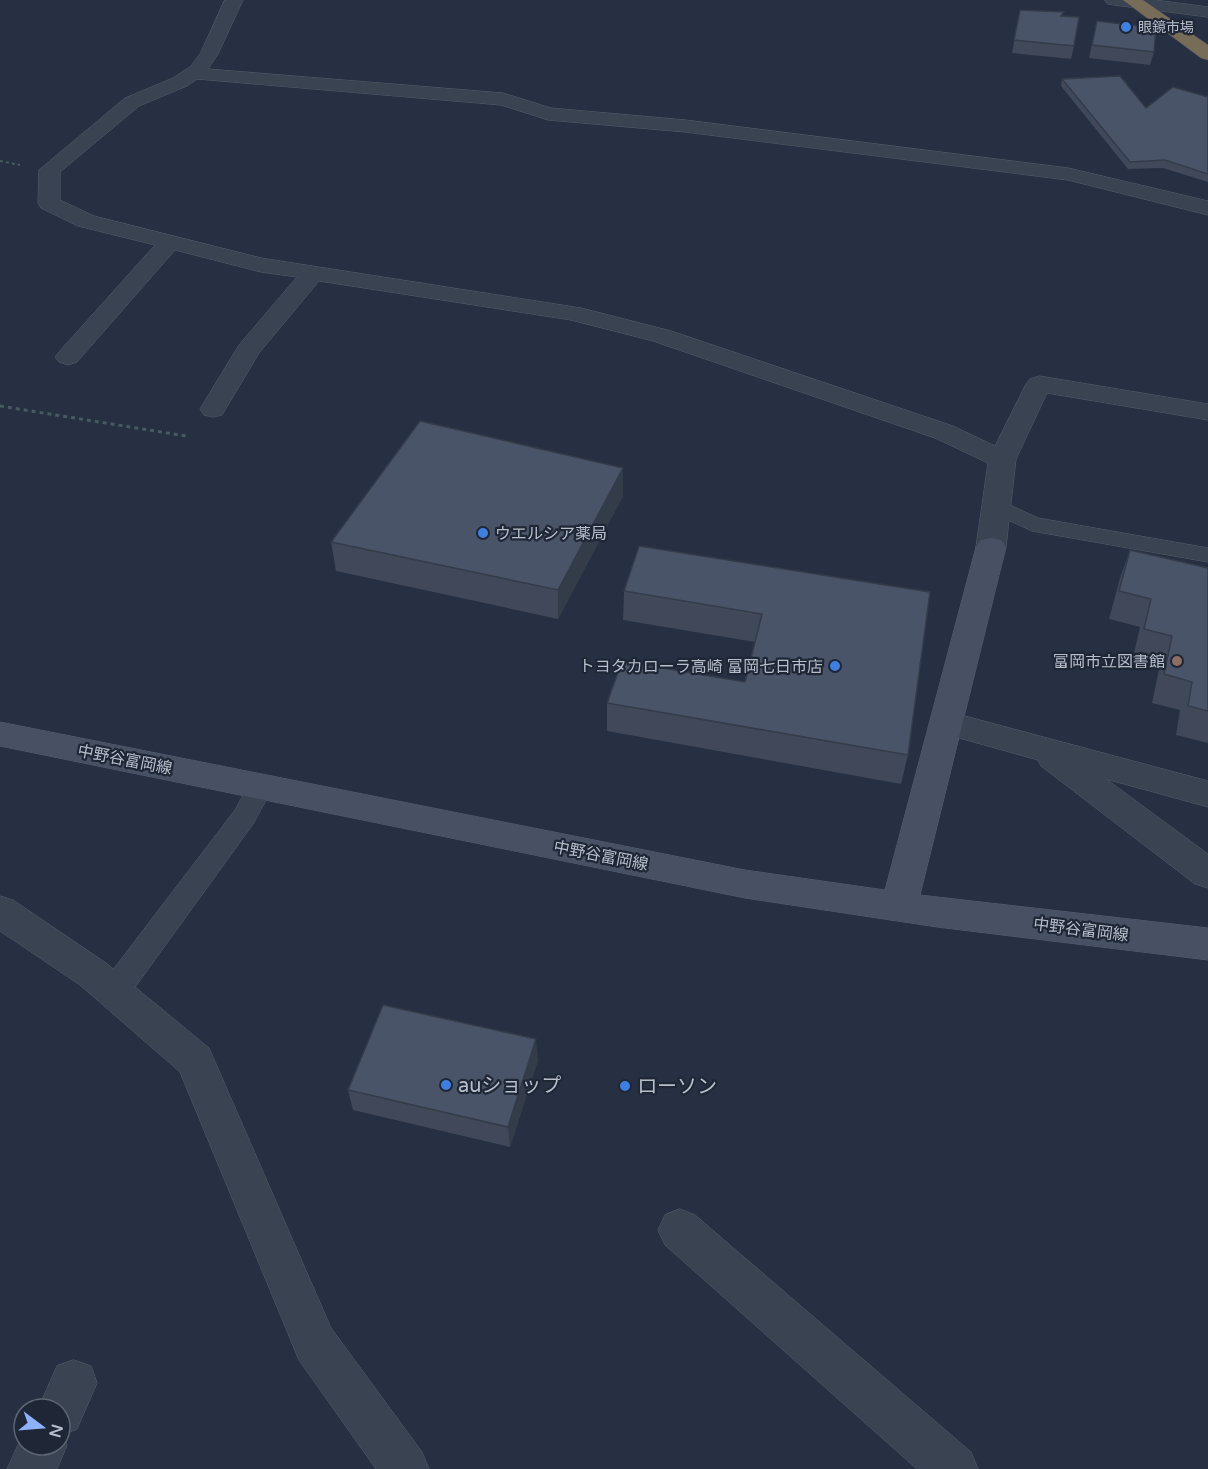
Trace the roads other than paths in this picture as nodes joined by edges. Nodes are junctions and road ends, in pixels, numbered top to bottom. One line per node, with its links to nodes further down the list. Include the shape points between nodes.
1 (234, 0): 8 (street, via 209,54)
2 (1113, 0): 3 (street)
3 (1134, 1): 4 (street); 7 (highway)
4 (1164, 3): 5 (street); 6 (highway)
5 (1208, 12)
6 (1208, 34)
7 (1208, 54)
8 (194, 73): 9 (street, via 503,99 548,114 685,126 1068,174); 10 (street, via 132,102 50,170 50,203 86,221)
9 (1208, 208)
10 (170, 242): 11 (street, via 261,265); 12 (street)
11 (313, 273): 13 (street, via 248,350); 15 (street, via 572,313 662,336 944,432)
12 (68, 357)
13 (213, 409)
14 (1208, 412): 15 (street, via 1039,384)
15 (1002, 459): 16 (street)
16 (998, 506): 17 (street); 18 (lane, via 1032,524)
17 (991, 547): 19 (main road)
18 (1208, 555)
19 (946, 723): 21 (street); 25 (main road)
20 (0, 734): 22 (main road, 中野谷富岡線)
21 (1040, 747): 23 (street); 24 (street)
22 (261, 786): 25 (main road, 中野谷富岡線, via 745,884); 28 (lane, via 243,817)
23 (1208, 794)
24 (1208, 874)
25 (899, 906): 27 (main road, 中野谷富岡線)
26 (0, 911): 28 (street)
27 (1208, 944)
28 (114, 992): 30 (street, via 195,1060 315,1344)
29 (680, 1230): 31 (street)
30 (405, 1469)
31 (954, 1469)

